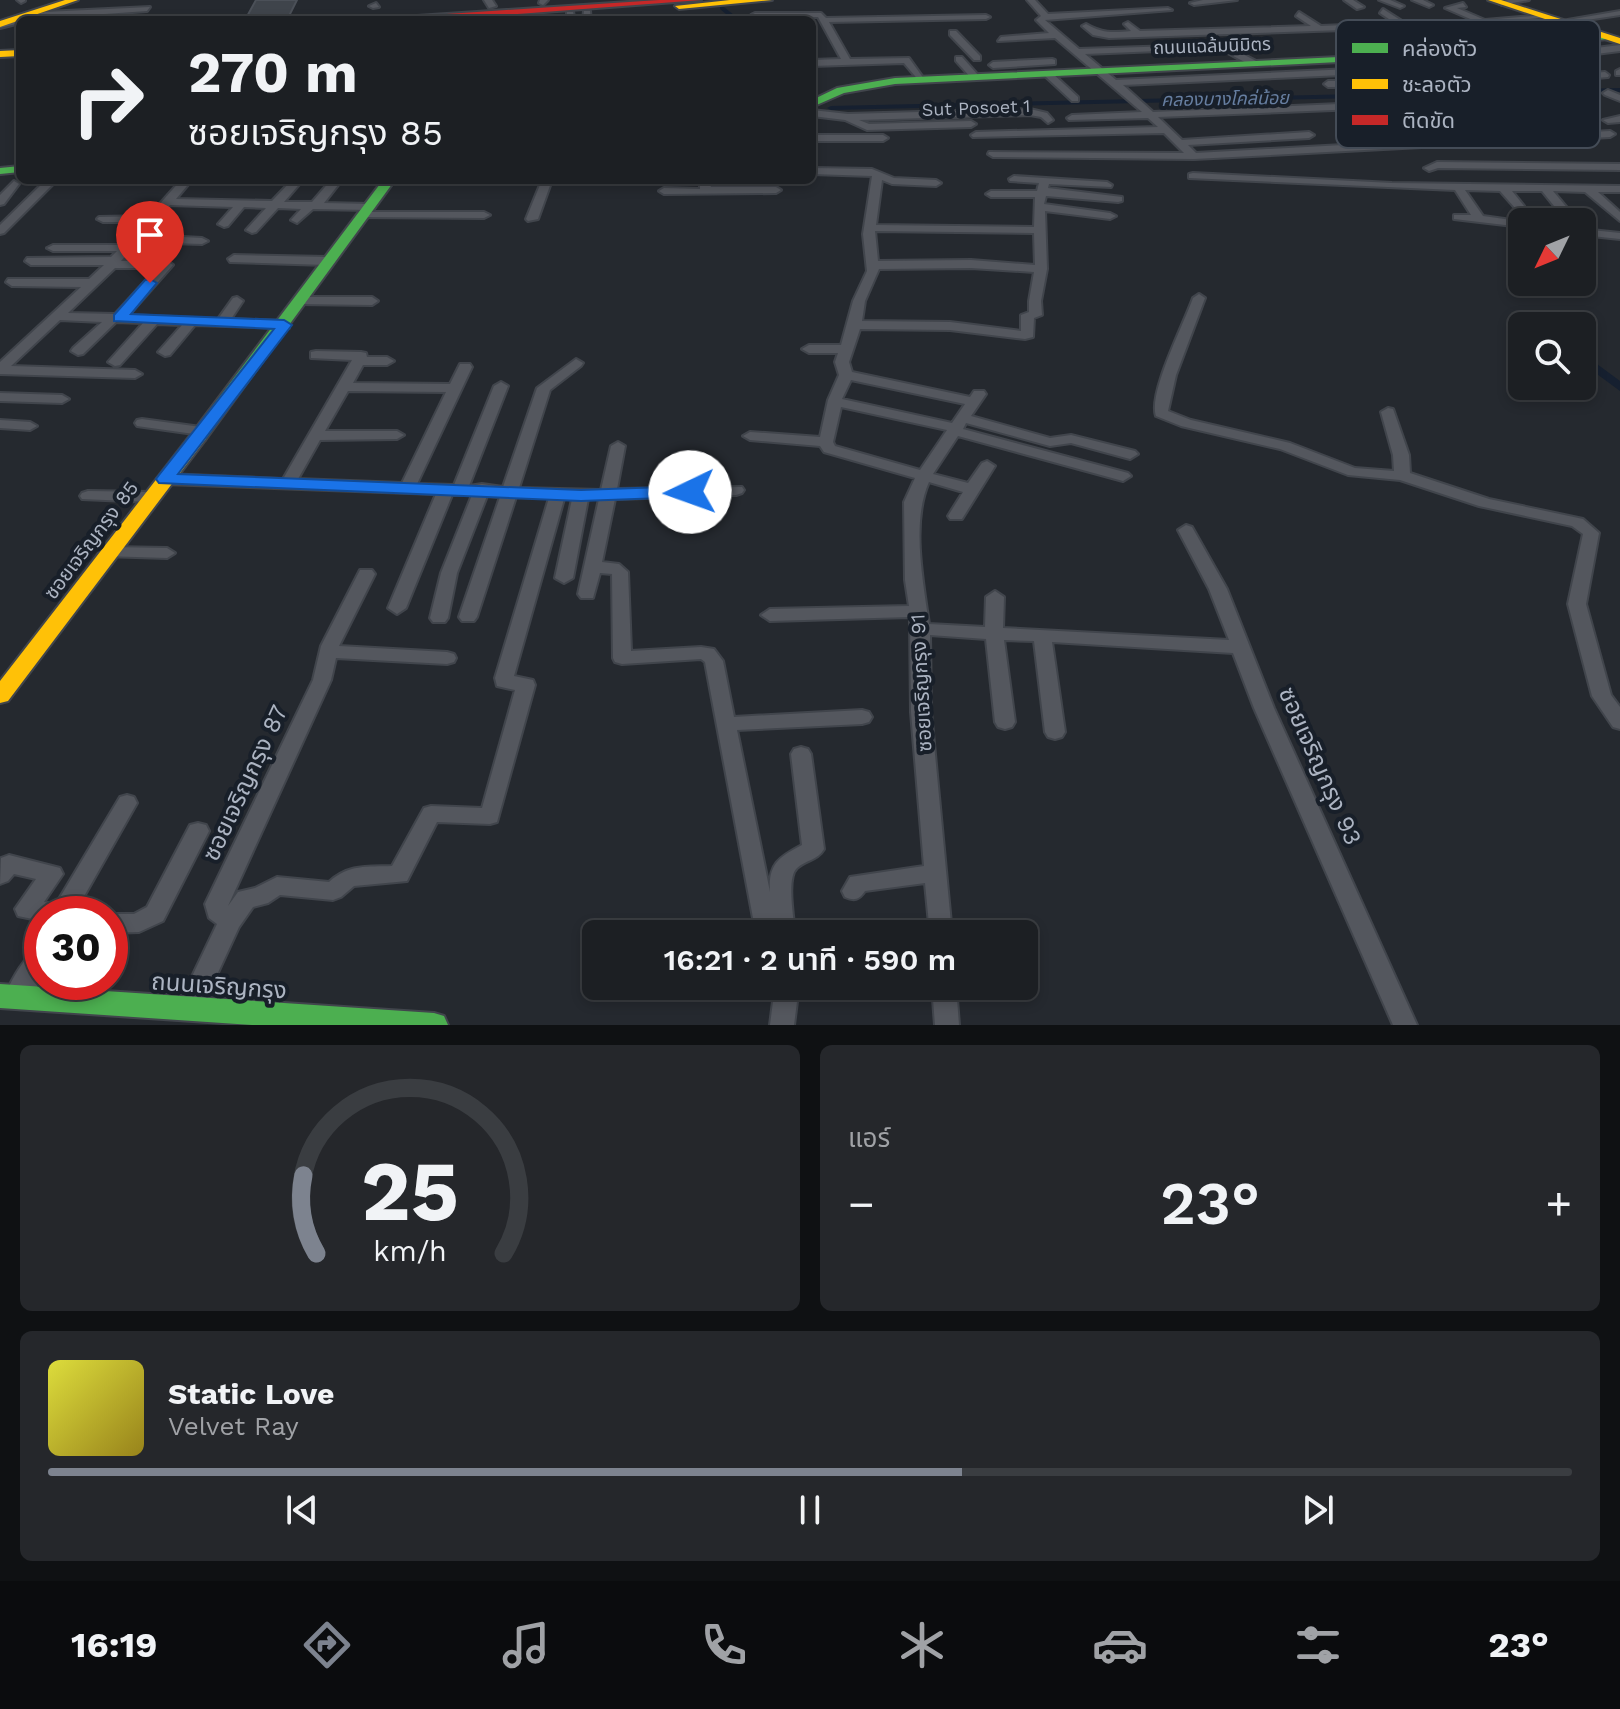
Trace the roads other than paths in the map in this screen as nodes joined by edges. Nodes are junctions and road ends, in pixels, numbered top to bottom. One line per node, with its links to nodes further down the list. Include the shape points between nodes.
1 (111, 0): 25 (street)
2 (139, 0): 21 (street)
3 (697, 0): 13 (main road)
4 (768, 0): 27 (main road)
5 (1031, 0): 37 (street)
6 (1093, 0): 31 (street)
7 (1153, 0): 31 (street, via 1168,10)
8 (1233, 0): 16 (street)
9 (1348, 0): 18 (street)
10 (1383, 0): 17 (street)
11 (1416, 0): 43 (street)
12 (1525, 0): 15 (street)
13 (676, 1): 27 (main road)
14 (1456, 2): 44 (street, via 1449,8)
15 (1497, 2): 45 (main road)
16 (1194, 3)
17 (1400, 6)
18 (1360, 7)
19 (63, 8): 22 (main road); 24 (street); 25 (street); 33 (main road)
20 (147, 9): 21 (street)
21 (131, 10): 25 (street); 35 (street)
22 (0, 11): 24 (main road)
23 (1383, 11): 42 (street)
24 (31, 12)
25 (101, 12): 34 (street)
26 (483, 12): 27 (main road); 36 (main road)
27 (581, 12)
28 (1310, 12): 54 (street, via 1300,10)
29 (863, 13): 50 (street)
30 (1620, 13): 46 (street)
31 (1110, 14): 37 (street)
32 (1342, 14): 41 (street)
33 (33, 16)
34 (96, 16)
35 (126, 16)
36 (442, 16)
37 (1046, 16): 61 (street, via 1040,20)
38 (1257, 16): 56 (street)
39 (986, 17): 50 (street)
40 (1214, 19): 57 (street)
41 (1351, 20)
42 (1396, 20)
43 (1445, 20)
44 (1481, 20)
45 (1553, 20)
46 (1564, 20)
47 (1173, 21): 58 (street)
48 (816, 23): 50 (street)
49 (816, 23): 50 (street)
50 (824, 24): 70 (street)
51 (1128, 24): 60 (street)
52 (0, 25): 64 (street)
53 (1086, 26): 60 (street, via 1098,35)
54 (1319, 28): 55 (street); 56 (street)
55 (1336, 28)
56 (1273, 29): 57 (street)
57 (1228, 30): 58 (street)
58 (1182, 31): 60 (street)
59 (953, 33): 81 (street, via 977,57 958,59)
60 (1138, 33)
61 (1056, 35): 65 (street); 68 (street)
62 (1336, 36): 63 (street)
63 (1309, 37)
64 (0, 39)
65 (1001, 39)
66 (1207, 47): 68 (street, via 1150,55)
67 (1229, 50): 73 (street)
68 (1077, 52): 76 (street)
69 (1336, 61): 71 (main road, ถนนแฉล้มนิมิตร)
70 (848, 62): 72 (street); 83 (street, via 906,60)
71 (1309, 62): 73 (main road, ถนนแฉล้มนิมิตร); 77 (street)
72 (816, 64)
73 (1255, 64): 76 (main road, ถนนแฉล้มนิมิตร)
74 (993, 65): 75 (street)
75 (1048, 68): 76 (main road, ถนนแฉล้มนิมิตร); 81 (main road, ถนนแฉล้มนิมิตร); 91 (street)
76 (1096, 70): 84 (street)
77 (1326, 72): 78 (street); 82 (street); 84 (street)
78 (1336, 72)
79 (1600, 75): 80 (street)
80 (1605, 75)
81 (975, 77): 83 (main road, ถนนแฉล้มนิมิตร)
82 (1336, 78)
83 (920, 79): 92 (main road, ถนนแฉล้มนิมิตร, via 869,84)
84 (1114, 83): 89 (street)
85 (1336, 83): 87 (street)
86 (1289, 84): 89 (street)
87 (1328, 84)
88 (1608, 93): 90 (street)
89 (1132, 98): 95 (street)
90 (1620, 98)
91 (1075, 99)
92 (816, 103)
93 (816, 105): 96 (street, Sut Posoet 1)
94 (1336, 107): 95 (street)
95 (1149, 114): 98 (street); 102 (street)
96 (848, 117): 96 (street, Sut Posoet 1, via 1030,112 1048,120 867,127)
97 (1336, 117): 99 (street)
98 (1072, 118)
99 (1316, 118)
100 (1620, 119): 101 (street)
101 (1608, 120)
102 (1165, 130): 103 (street); 109 (street)
103 (1042, 133): 108 (street); 113 (street)
104 (1610, 134): 106 (street)
105 (1309, 135): 109 (street)
106 (1600, 135)
107 (816, 138): 108 (street)
108 (857, 138): 111 (street)
109 (1179, 143): 114 (street)
110 (1336, 148): 114 (street)
111 (866, 152)
112 (993, 154): 113 (street)
113 (1053, 155): 114 (street); 123 (street)
114 (1192, 155)
115 (1579, 155): 119 (street)
116 (1525, 156): 118 (street)
117 (1473, 159): 122 (street)
118 (1537, 167): 119 (street); 122 (street)
119 (1595, 167): 120 (street)
120 (1620, 167)
121 (1429, 168): 122 (street)
122 (1485, 168)
123 (1058, 170)
124 (816, 171): 125 (street)
125 (878, 173): 129 (street, via 894,181); 170 (street)
126 (10, 174): 148 (street, via 9,194)
127 (1193, 176): 138 (street)
128 (1014, 179): 140 (street)
129 (936, 183)
130 (48, 184): 158 (street)
131 (183, 184): 149 (street)
132 (295, 184): 151 (street)
133 (333, 184): 152 (street)
134 (386, 184): 156 (main road, ซอยเจริญกรุง 85)
135 (545, 184): 165 (street)
136 (705, 185): 144 (street); 145 (street)
137 (1107, 185): 140 (street)
138 (1458, 187): 139 (street); 166 (street)
139 (1503, 187): 141 (street); 153 (street)
140 (1044, 188): 146 (street); 147 (street); 154 (street)
141 (1545, 188): 142 (street); 155 (street)
142 (1587, 188): 143 (street); 162 (street)
143 (1620, 189)
144 (776, 190)
145 (664, 191)
146 (991, 194)
147 (1118, 199)
148 (0, 202)
149 (167, 202): 150 (street); 164 (street)
150 (242, 203): 151 (street); 169 (street)
151 (278, 203): 152 (street); 171 (street)
152 (313, 205): 156 (street); 167 (street)
153 (1519, 206)
154 (1040, 207): 160 (street); 172 (street)
155 (1561, 208)
156 (367, 211): 159 (street); 181 (main road, ซอยเจริญกรุง 85)
157 (0, 214): 158 (street)
158 (18, 214): 173 (street)
159 (484, 215)
160 (1110, 216)
161 (1458, 217): 166 (street)
162 (1620, 218)
163 (103, 219): 164 (street)
164 (152, 219): 177 (street)
165 (532, 219)
166 (1479, 219): 168 (street)
167 (297, 220)
168 (1508, 222)
169 (224, 224)
170 (870, 228): 172 (street); 183 (street)
171 (252, 230)
172 (1038, 230): 184 (street)
173 (0, 231)
174 (1596, 233): 175 (street)
175 (1620, 236)
176 (202, 241): 177 (street)
177 (130, 243): 178 (street); 182 (street)
178 (53, 248)
179 (234, 259): 181 (street)
180 (31, 261): 182 (street)
181 (327, 261): 189 (main road, ซอยเจริญกรุง 85)
182 (113, 263): 186 (street); 192 (street, via 167,265)
183 (872, 265): 184 (street); 197 (street)
184 (1041, 269): 197 (street, via 1025,335 950,326)
185 (12, 282): 186 (street)
186 (93, 283): 191 (street)
187 (1199, 298): 231 (street, via 1162,391 1161,413 1285,446 1353,472)
188 (237, 301): 195 (street)
189 (302, 301): 190 (street); 196 (main road, ซอยเจริญกรุง 85)
190 (372, 301)
191 (57, 316): 192 (street); 208 (street)
192 (116, 318): 193 (street); 200 (street)
193 (161, 320): 194 (street); 205 (street)
194 (192, 321): 195 (street); 201 (street)
195 (222, 322): 196 (street)
196 (284, 325): 222 (main road, ซอยเจริญกรุง 85)
197 (855, 325): 199 (street)
198 (809, 349): 199 (street)
199 (846, 349): 210 (street)
200 (78, 351)
201 (165, 352)
202 (316, 355): 203 (street, via 359,354)
203 (359, 361): 204 (street); 212 (street)
204 (387, 361)
205 (115, 362)
206 (576, 363): 240 (street, via 544,388)
207 (465, 367): 213 (street)
208 (0, 370): 209 (street)
209 (135, 374)
210 (846, 375): 216 (street); 221 (street, ซอยเจริญกรุง 91, via 976,398)
211 (501, 386): 236 (street)
212 (345, 387): 213 (street); 224 (street)
213 (455, 388): 235 (street)
214 (0, 397): 215 (street)
215 (62, 399)
216 (835, 402): 221 (street); 226 (street)
217 (1388, 412): 231 (street)
218 (142, 423): 222 (street)
219 (0, 424): 220 (street)
220 (30, 426)
221 (958, 426): 228 (street, via 1050,442 1071,439); 230 (street); 232 (street, ซอยเจริญกรุง 91)
222 (201, 431): 233 (main road, ซอยเจริญกรุง 85)
223 (397, 435): 224 (street)
224 (316, 436): 234 (street)
225 (750, 436): 226 (street)
226 (826, 442): 232 (street, via 829,449)
227 (618, 446): 243 (street)
228 (1130, 454)
229 (987, 466): 238 (street)
230 (1123, 476)
231 (1402, 476): 268 (street, via 1485,503 1577,522 1591,533 1577,604 1602,696)
232 (923, 477): 238 (street); 259 (street, ซอยเจริญกรุง 91, via 912,502)
233 (165, 479): 234 (street); 245 (main road, ซอยเจริญกรุง 85)
234 (288, 484): 235 (street)
235 (407, 489): 236 (street)
236 (453, 489): 237 (street); 255 (street)
237 (482, 489): 240 (street); 258 (street, via 449,573)
238 (971, 489): 246 (street)
239 (736, 490): 243 (street)
240 (509, 491): 241 (street); 257 (street)
241 (558, 494): 242 (street); 282 (street, via 504,678 526,685 490,816 431,814 399,875 349,877 326,892 277,886 246,899)
242 (581, 495): 243 (street); 252 (street)
243 (609, 495): 250 (street)
244 (88, 496): 245 (street)
245 (150, 497): 248 (main road, ซอยเจริญกรุง 85)
246 (956, 516)
247 (1186, 530): 262 (street, ซอยเจริญกรุง 93)
248 (110, 552): 249 (street); 265 (main road, ซอยเจริญกรุง 85)
249 (167, 553)
250 (593, 567): 253 (street); 269 (street, via 620,572 622,658 708,653)
251 (366, 574): 263 (street, ซอยเจริญกรุง 87)
252 (564, 578)
253 (587, 594)
254 (995, 597): 260 (street)
255 (397, 608)
256 (770, 615): 259 (street)
257 (468, 617)
258 (439, 618)
259 (919, 620): 260 (street); 274 (street, ซอยเจริญกรุง 91, via 921,712)
260 (994, 632): 261 (street); 267 (street)
261 (1042, 635): 262 (street); 270 (street)
262 (1241, 647): 293 (street, ซอยเจริญกรุง 93)
263 (328, 651): 264 (street); 282 (street, ซอยเจริญกรุง 87, via 322,680 216,904)
264 (447, 658)
265 (0, 696)
266 (862, 717): 269 (street)
267 (1005, 722)
268 (1620, 722)
269 (725, 724): 279 (street)
270 (1055, 732)
271 (801, 754): 280 (street, via 813,849 789,862 780,876)
272 (127, 803): 278 (street)
273 (198, 831): 283 (street, via 155,914)
274 (937, 873): 276 (street, via 858,883); 281 (street, ซอยเจริญกรุง 91)
275 (0, 875): 277 (street, via 9,864 52,874)
276 (853, 891)
277 (36, 896)
278 (73, 896)
279 (764, 920)
280 (783, 920)
281 (940, 920)
282 (230, 921): 289 (street)
283 (128, 924)
284 (24, 978): 285 (street)
285 (8, 997): 289 (main road, ถนนเจริญกรุง)
286 (778, 1000): 290 (street)
287 (786, 1000): 290 (street)
288 (945, 1000): 292 (street)
289 (189, 1008): 291 (main road, ถนนเจริญกรุง)
290 (782, 1022)
291 (434, 1025)
292 (947, 1025)
293 (1405, 1025)

